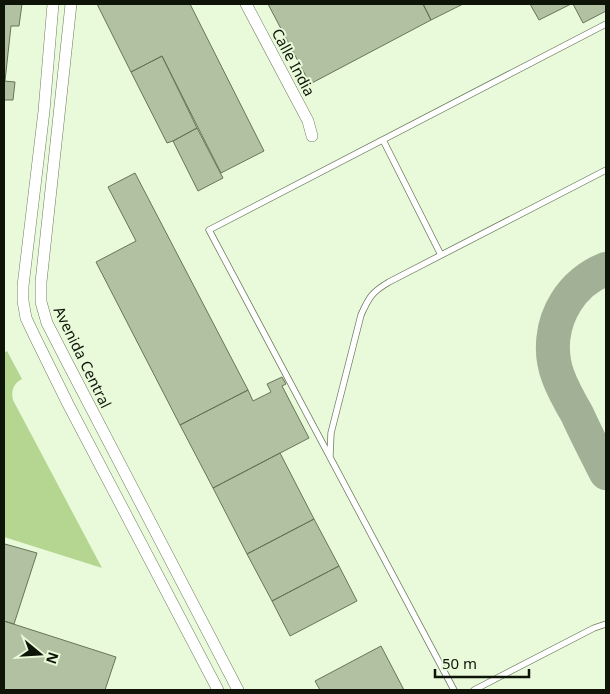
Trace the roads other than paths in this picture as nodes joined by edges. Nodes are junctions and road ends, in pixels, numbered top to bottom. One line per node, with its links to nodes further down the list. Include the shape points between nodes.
1 (53, 4): 11 (street, via 23,286 26,318)
2 (71, 4): 12 (street, Avenida Central, via 41,302 67,362)
3 (246, 4): 5 (street, Calle India, via 308,121)
4 (606, 24): 6 (lane)
5 (312, 136)
6 (383, 140): 8 (lane); 9 (lane, via 209,230)
7 (606, 170): 8 (lane)
8 (441, 255): 9 (lane, via 389,282 369,297 361,315 331,433)
9 (330, 458): 13 (lane)
10 (606, 624): 14 (lane)
11 (218, 690)
12 (238, 690)
13 (454, 690)
14 (474, 690)

